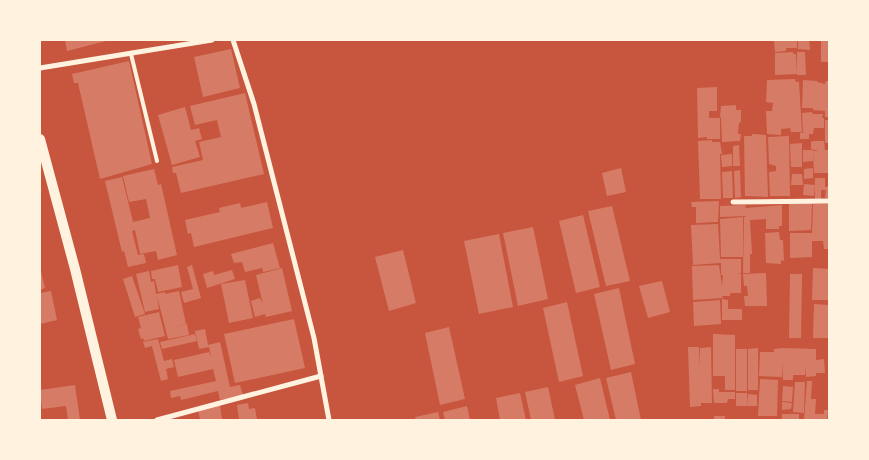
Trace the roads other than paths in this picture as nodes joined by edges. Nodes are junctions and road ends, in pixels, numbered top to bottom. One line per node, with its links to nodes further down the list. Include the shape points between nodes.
1 (212, 40): 3 (street)
2 (234, 40): 9 (street, via 254,104 314,338)
3 (131, 54): 4 (street); 6 (lane)
4 (40, 68)
5 (40, 139): 10 (main road)
6 (157, 161)
7 (829, 201): 8 (street)
8 (733, 202)
9 (320, 376): 11 (street); 12 (street)
10 (112, 420)
11 (157, 420)
12 (329, 420)

